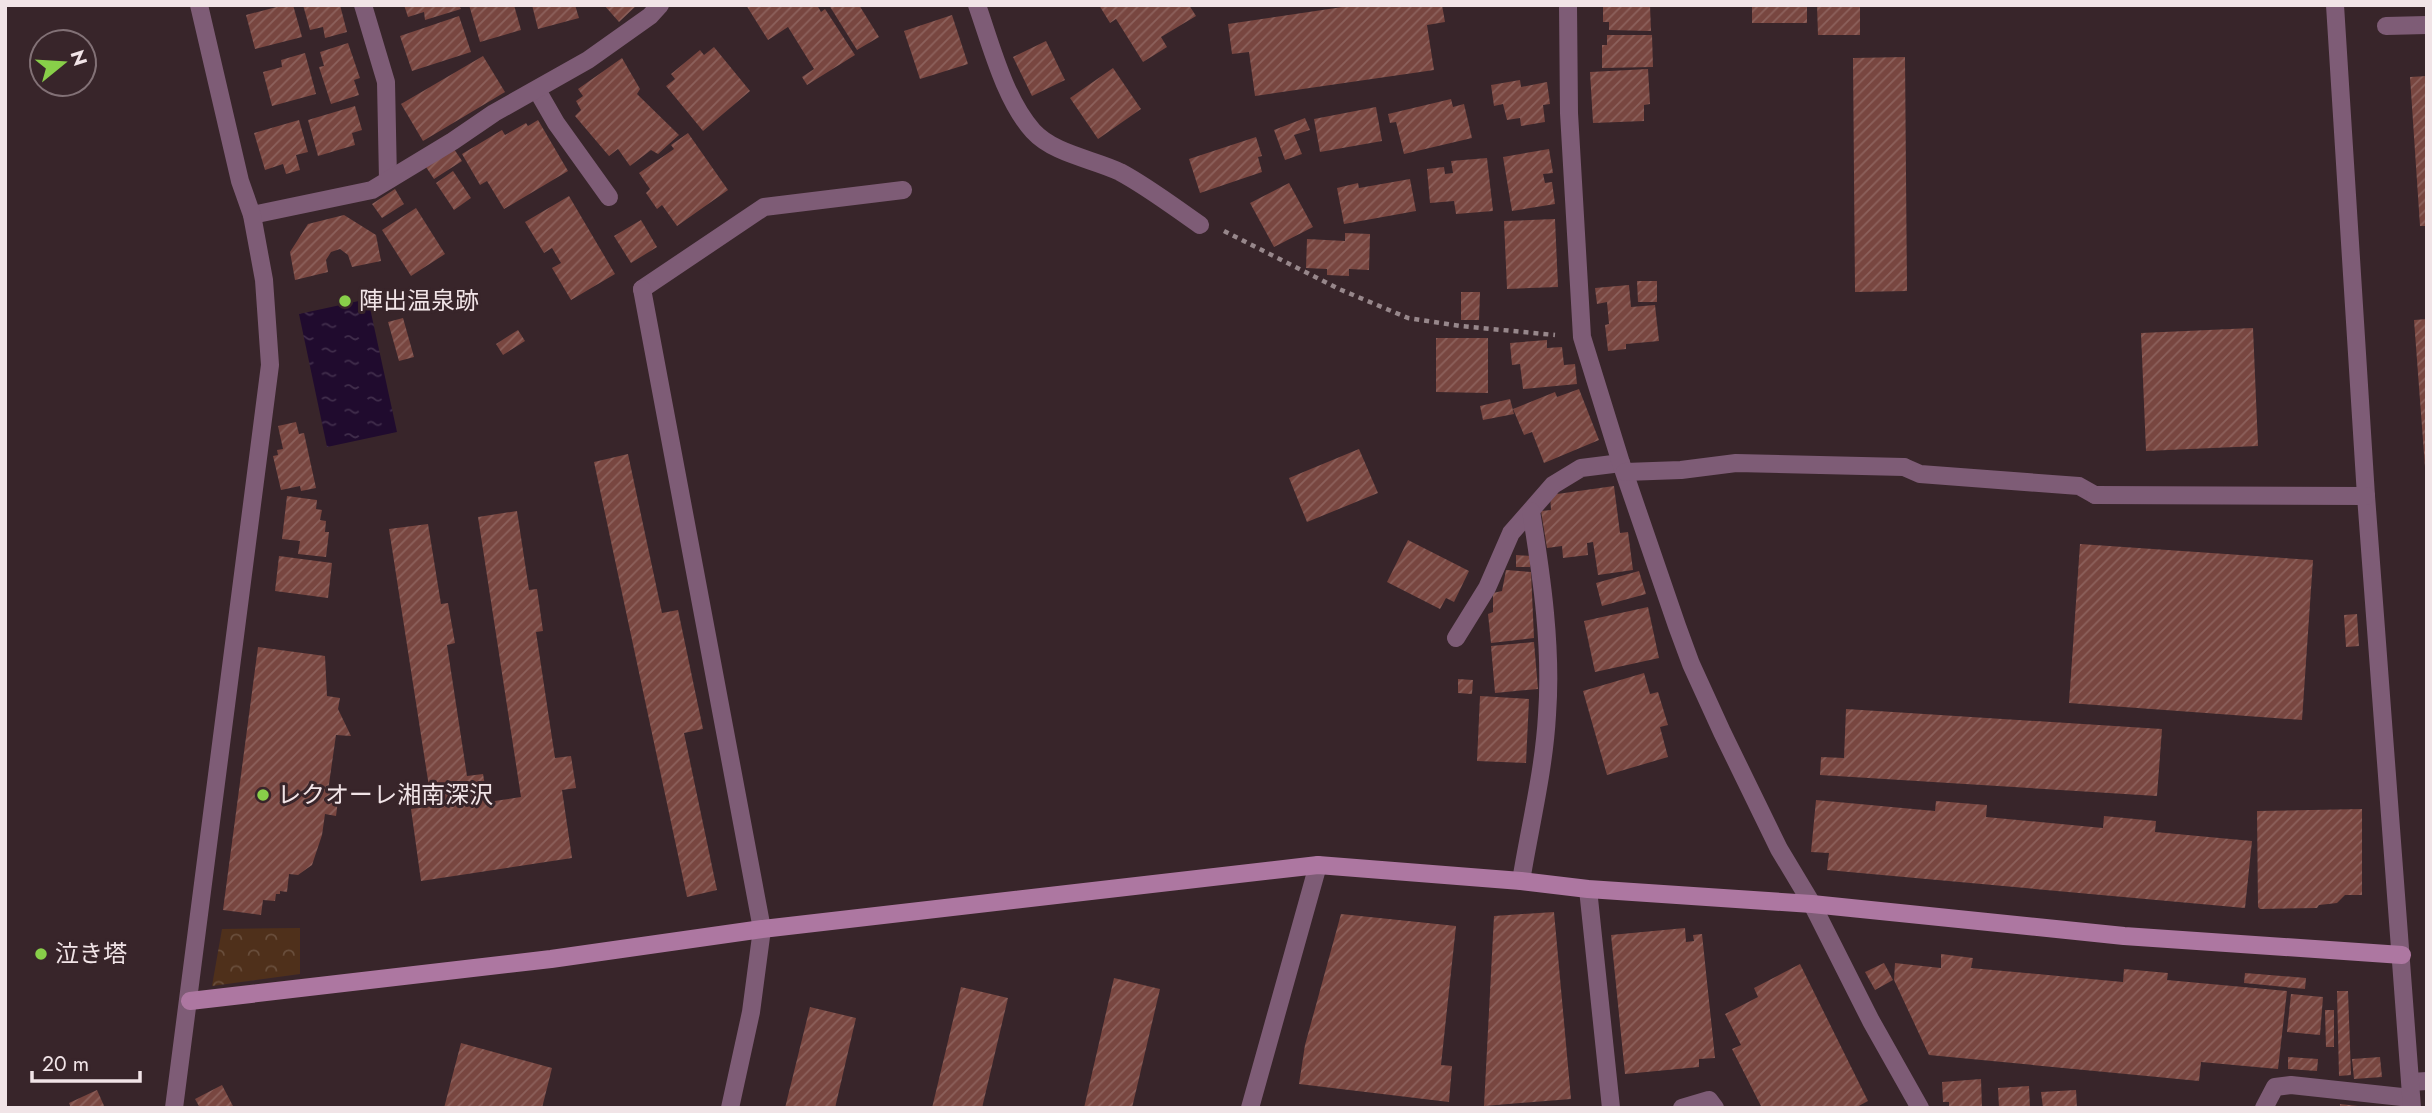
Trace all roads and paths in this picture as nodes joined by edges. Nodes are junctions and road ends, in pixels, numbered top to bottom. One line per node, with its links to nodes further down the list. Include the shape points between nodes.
1 (198, 5): 13 (street)
2 (363, 5): 10 (street, via 386,82)
3 (660, 5): 9 (street, via 621,38)
4 (977, 5): 14 (street, via 1021,116 1036,134 1149,189)
5 (1567, 5): 15 (street)
6 (2335, 5): 17 (street)
7 (2427, 25): 8 (street)
8 (2386, 26)
9 (537, 90): 10 (street); 12 (street)
10 (388, 180): 13 (street, via 372,190)
11 (903, 190): 24 (street, via 764,207 642,289)
12 (609, 197)
13 (252, 215): 26 (street, via 264,280 270,365)
14 (1200, 225): 15 (path, via 1243,239 1339,289 1409,318)
15 (1582, 337): 16 (street)
16 (1623, 467): 17 (street, via 1681,470 1736,463 1904,467 1920,474 2079,486 2095,495); 18 (street, via 1581,468 1553,485); 23 (street, via 1691,664 1779,849)
17 (2366, 496): 25 (street)
18 (1531, 511): 19 (street, via 1511,533 1487,588); 21 (street, via 1549,682)
19 (1456, 638)
20 (1318, 865): 21 (street); 24 (street); 30 (street)
21 (1521, 881): 22 (street)
22 (1588, 889): 23 (street); 31 (street)
23 (1812, 904): 25 (street, via 2124,936); 34 (street)
24 (762, 929): 26 (street); 29 (street, via 751,1012)
25 (2402, 956): 27 (street)
26 (190, 1001): 28 (street)
27 (2415, 1092): 35 (street, via 2291,1085 2275,1087)
28 (174, 1108)
29 (730, 1108)
30 (1250, 1108)
31 (1611, 1108)
32 (1682, 1108): 33 (street, via 1709,1100)
33 (1715, 1108)
34 (1920, 1108)
35 (2264, 1108)

